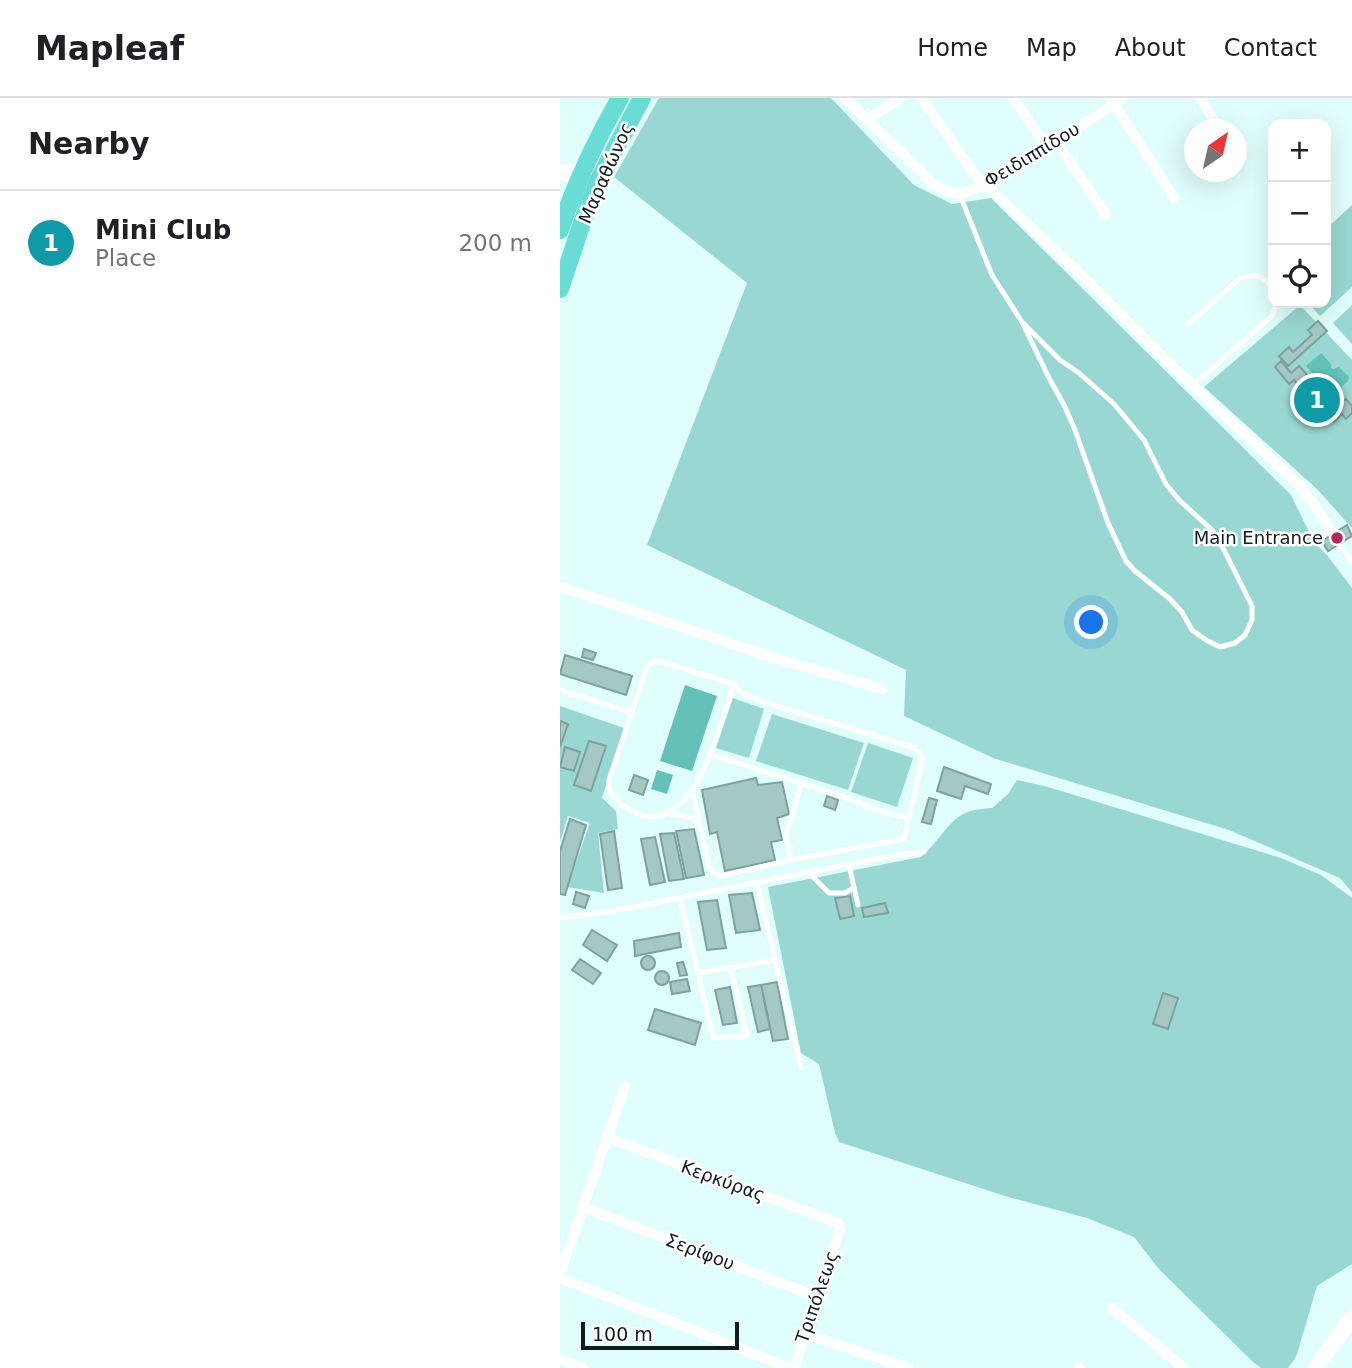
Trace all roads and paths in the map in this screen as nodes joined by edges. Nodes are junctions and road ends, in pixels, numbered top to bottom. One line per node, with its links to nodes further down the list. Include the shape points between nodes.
1 (620, 98): 13 (main road, Μαραθώνος)
2 (642, 98): 15 (main road, Μαραθώνος)
3 (845, 98): 10 (street)
4 (900, 98): 10 (street)
5 (921, 98): 14 (street)
6 (1013, 98): 11 (street)
7 (1200, 98): 9 (street)
8 (1116, 100): 11 (street, Φειδιππίδου); 17 (street)
9 (1213, 119)
10 (867, 120): 16 (street, via 933,184)
11 (1052, 144): 14 (street, Φειδιππίδου); 18 (street)
12 (560, 172): 13 (street, via 568,171)
13 (572, 181): 15 (street); 19 (main road, Μαραθώνος)
14 (985, 185): 16 (street, Φειδιππίδου); 25 (street)
15 (595, 189): 21 (main road, Μαραθώνος)
16 (959, 194): 23 (lane, via 992,275)
17 (1174, 197)
18 (1106, 215)
19 (560, 230)
20 (1268, 283): 24 (lane, via 1258,275 1240,278)
21 (560, 289)
22 (1275, 308): 25 (lane, via 1272,316)
23 (1021, 322): 23 (lane, via 1114,404 1144,440 1166,484 1212,530 1252,606 1252,620 1235,643 1220,647 1192,630 1170,599 1126,561 1075,430)
24 (1188, 324)
25 (1193, 385): 26 (street, via 1300,486)
26 (1336, 539): 27 (lane)
27 (1352, 562)
28 (560, 587): 30 (street)
29 (734, 684): 32 (lane, via 655,660 647,667); 33 (lane); 37 (lane, via 743,694 776,706 915,748 922,755)
30 (882, 689)
31 (560, 690): 32 (lane)
32 (632, 713): 36 (lane, via 609,786 616,799 642,815)
33 (709, 754): 34 (lane); 35 (lane)
34 (801, 784): 37 (lane); 40 (lane, via 786,835)
35 (692, 790): 36 (lane); 38 (lane)
36 (666, 813): 38 (lane)
37 (908, 818): 40 (lane, via 904,839)
38 (699, 823): 40 (lane, via 713,873 722,876)
39 (924, 852): 41 (lane)
40 (790, 860)
41 (849, 865): 42 (lane); 44 (lane)
42 (809, 873): 43 (lane); 44 (lane, via 829,894)
43 (757, 883): 45 (lane); 48 (lane)
44 (853, 888): 46 (lane)
45 (680, 898): 47 (lane); 50 (lane)
46 (858, 905)
47 (560, 918)
48 (775, 960): 49 (lane); 51 (lane)
49 (731, 969): 50 (lane); 50 (lane, via 747,1036 713,1038)
50 (698, 973)
51 (801, 1068)
52 (625, 1086): 53 (street)
53 (606, 1138): 54 (street); 55 (street, Κερκύρας)
54 (583, 1207): 56 (street); 57 (street, Σερίφου)
55 (839, 1225): 57 (street, Τριπόλεως)
56 (560, 1276): 63 (street)
57 (817, 1297): 60 (street, Τριπόλεως)
58 (1112, 1308): 65 (street)
59 (1352, 1318): 66 (street)
60 (805, 1334): 63 (street, Τριπόλεως); 64 (street)
61 (560, 1359): 62 (street)
62 (583, 1368)
63 (792, 1368)
64 (909, 1368)
65 (1184, 1368)
66 (1315, 1368)

